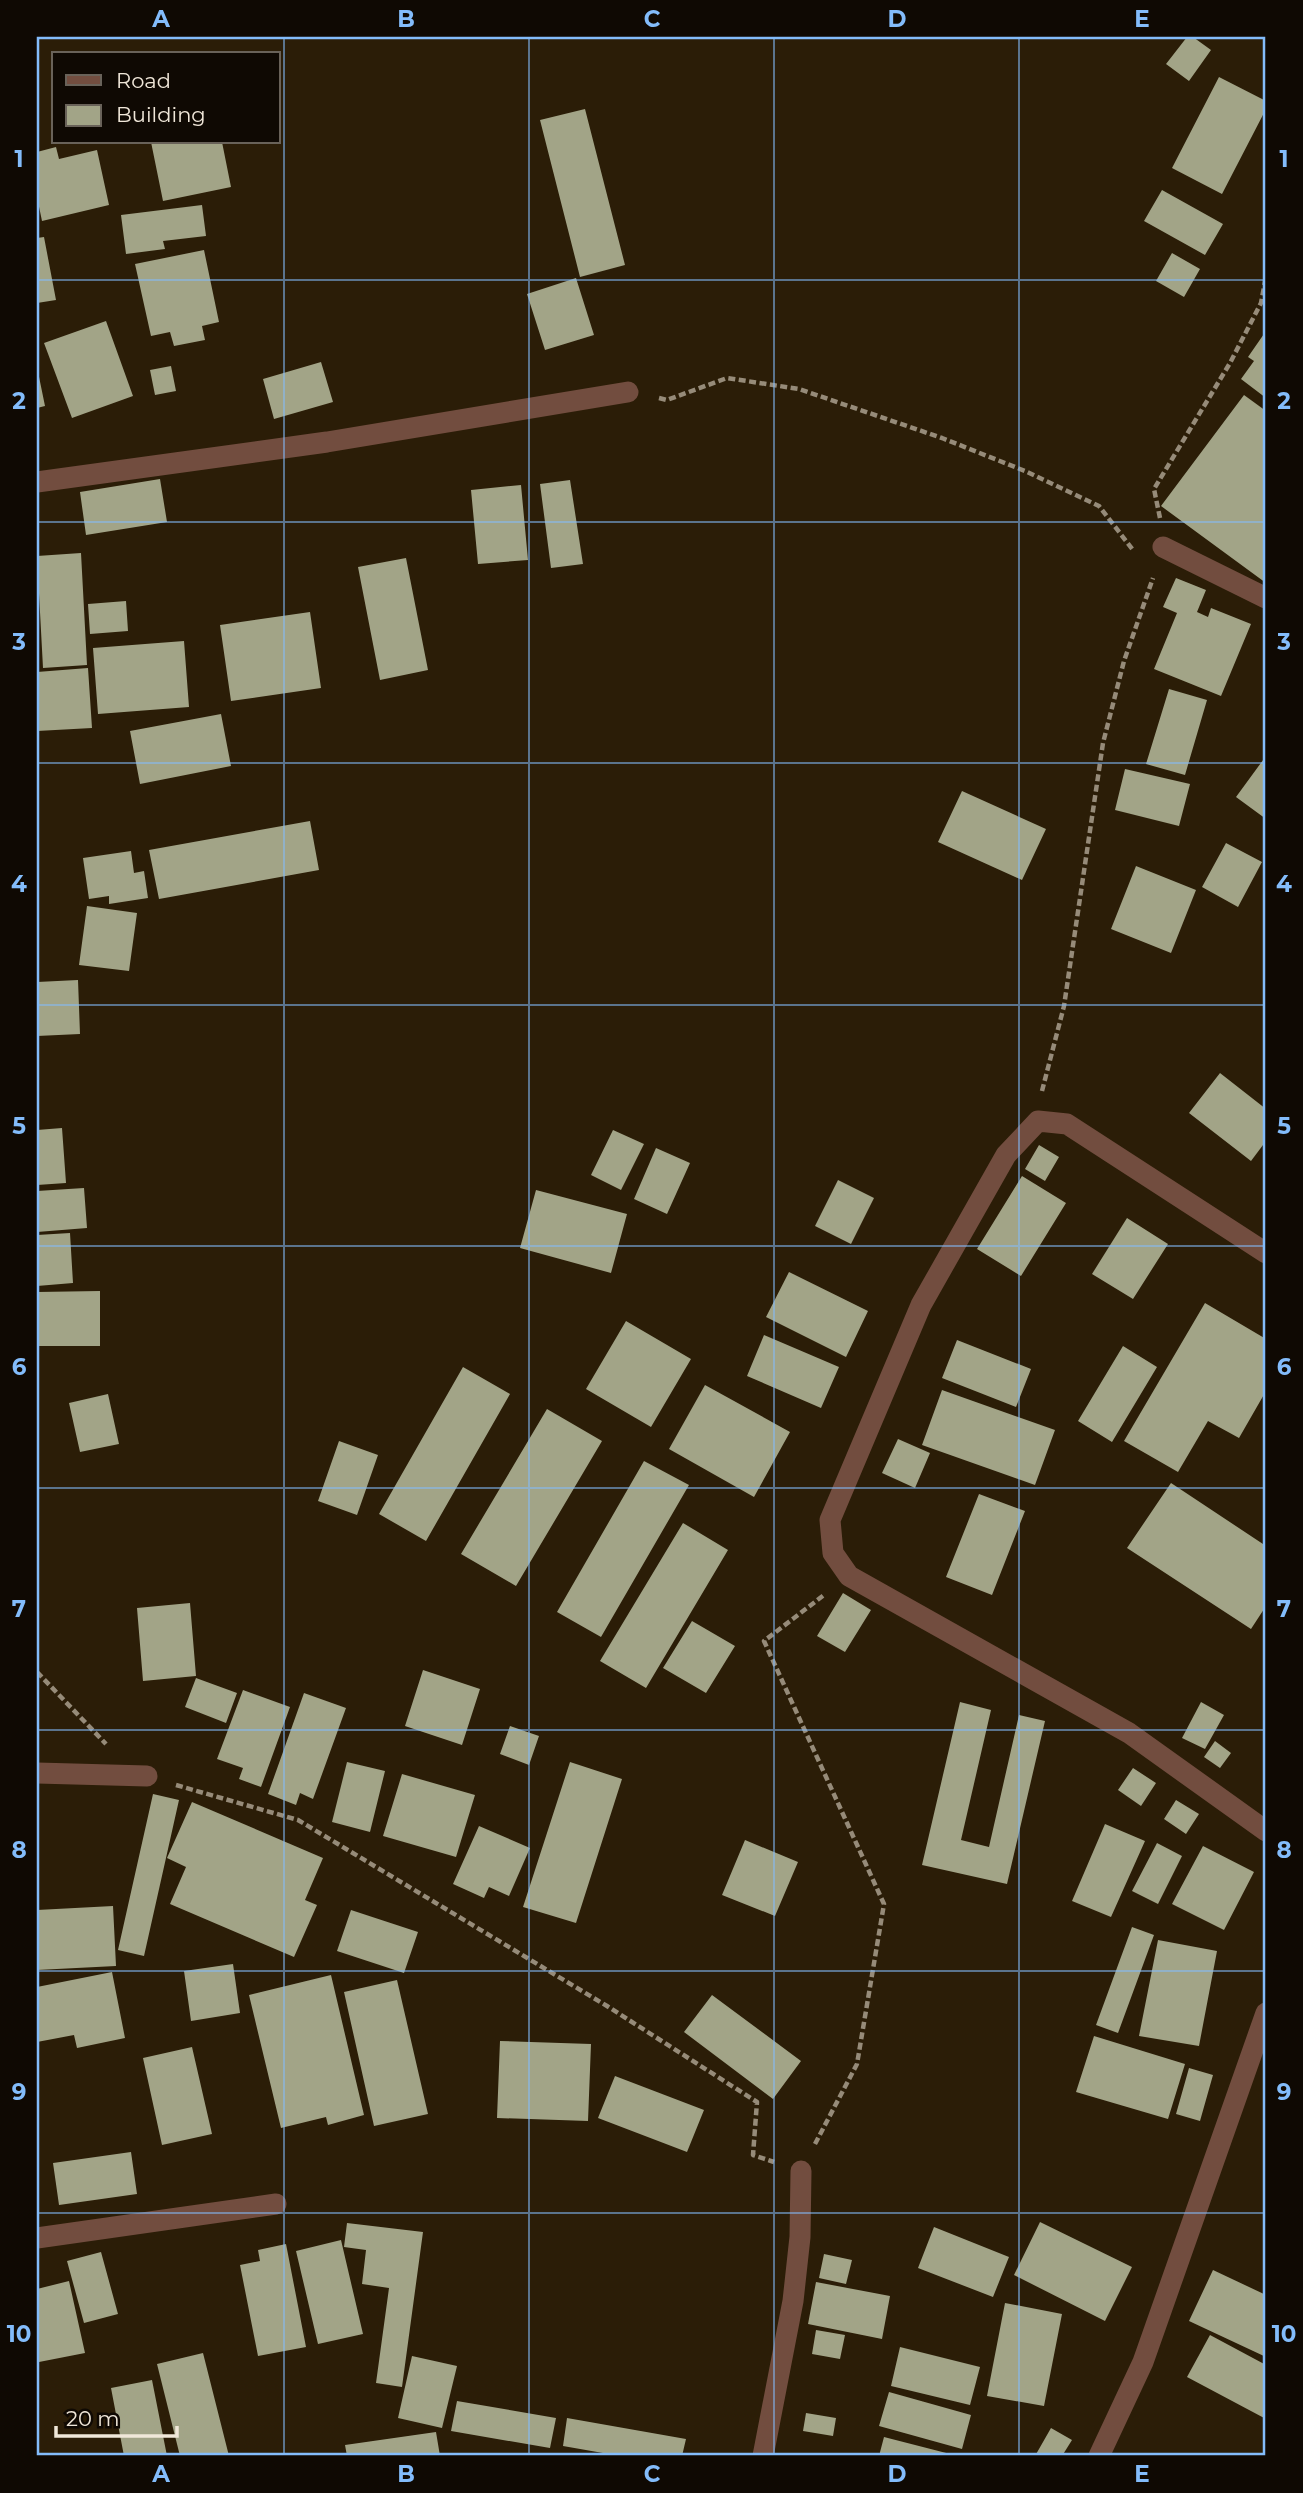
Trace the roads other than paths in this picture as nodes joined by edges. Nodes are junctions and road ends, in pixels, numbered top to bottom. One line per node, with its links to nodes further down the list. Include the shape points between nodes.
1 (628, 392): 2 (street, via 327,442)
2 (37, 482)
3 (1163, 547): 4 (street)
4 (1266, 598)
5 (1266, 1254): 8 (street, via 1067,1125 1038,1121 1006,1155 921,1305 830,1520 833,1553 849,1576 1129,1733)
6 (37, 1773): 7 (street)
7 (147, 1776)
8 (1266, 1831)
9 (1266, 2013): 14 (street, via 1143,2362)
10 (801, 2171): 13 (street, via 793,2301)
11 (276, 2204): 12 (street)
12 (37, 2238)
13 (762, 2456)
14 (1099, 2456)

